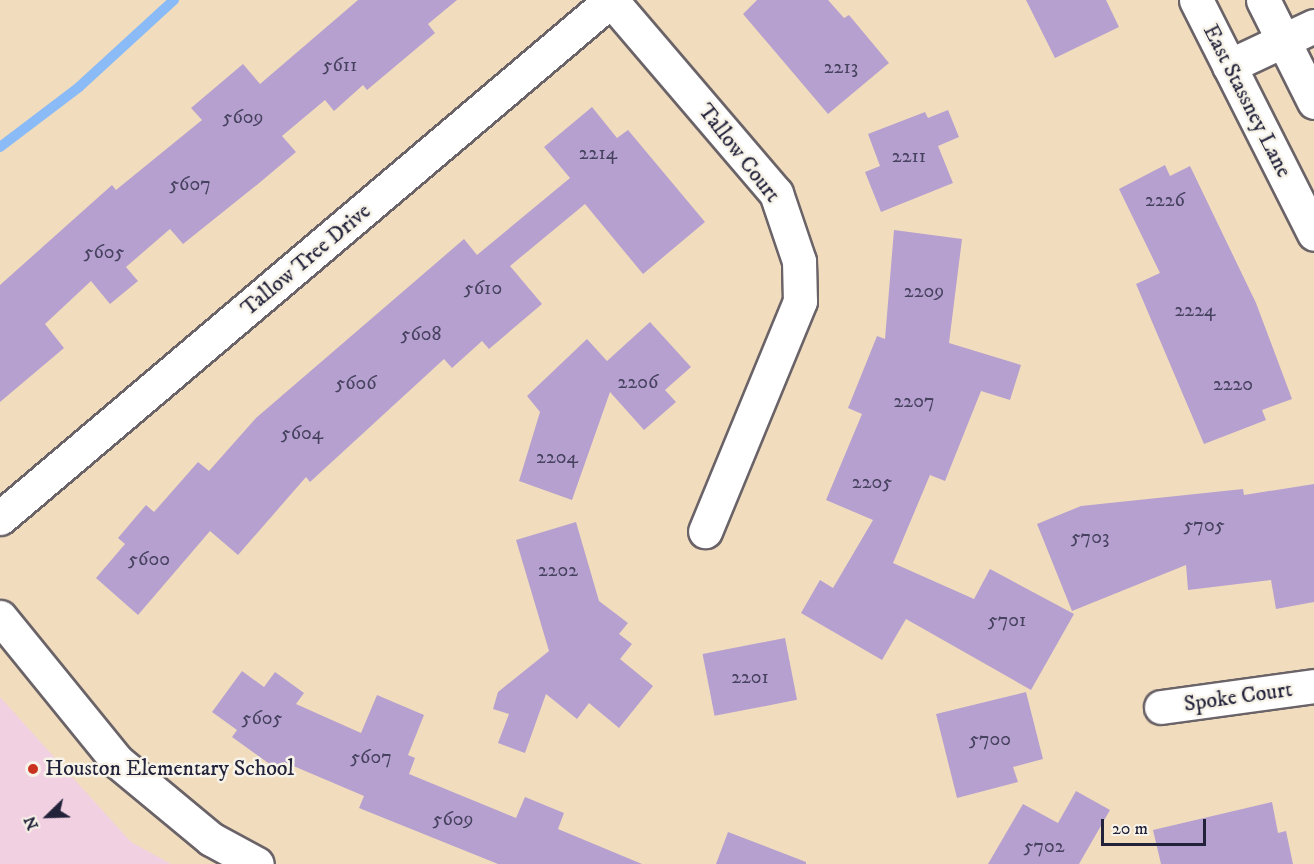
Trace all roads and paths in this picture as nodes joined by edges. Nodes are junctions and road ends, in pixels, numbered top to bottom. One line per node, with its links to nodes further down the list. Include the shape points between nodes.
1 (611, 0): 9 (street, Tallow Tree Drive); 10 (street, Tallow Court, via 776,194 799,261 800,300)
2 (1196, 0): 6 (street, East Stassney Lane)
3 (1263, 0): 5 (street)
4 (1314, 26): 5 (street)
5 (1284, 40): 6 (street); 7 (street)
6 (1229, 66): 8 (street, East Stassney Lane)
7 (1314, 102)
8 (1314, 234)
9 (0, 518)
10 (705, 531)
11 (0, 617): 14 (street, via 117,761 211,838)
12 (1314, 686): 13 (street, Spoke Court)
13 (1161, 707)
14 (257, 864)

